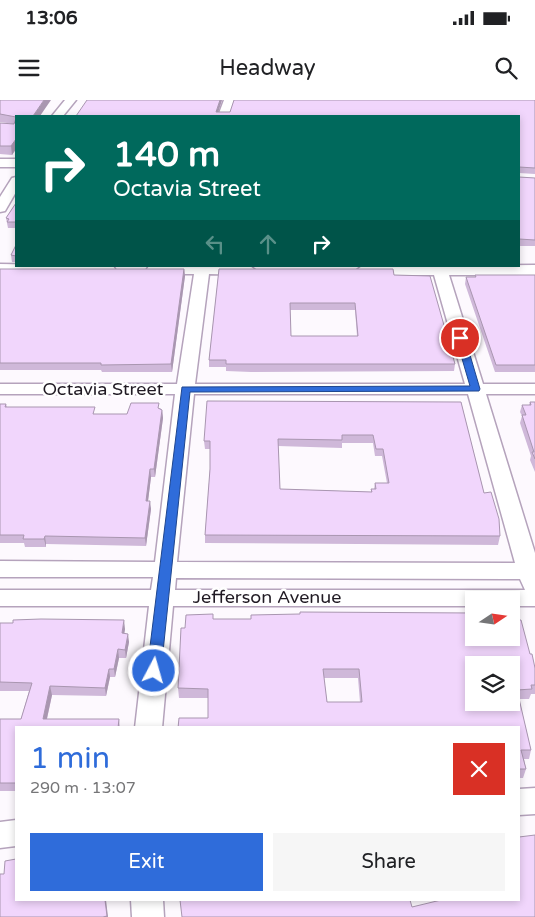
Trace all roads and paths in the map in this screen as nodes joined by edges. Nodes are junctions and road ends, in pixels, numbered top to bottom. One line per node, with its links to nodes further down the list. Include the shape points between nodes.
1 (71, 100): 3 (street)
2 (229, 100): 4 (street)
3 (58, 115)
4 (224, 115)
5 (0, 163): 6 (street)
6 (15, 163)
7 (15, 183): 8 (street)
8 (7, 202)
9 (520, 256): 10 (street)
10 (535, 257)
11 (175, 268): 13 (street); 14 (street)
12 (407, 268): 16 (street); 17 (street)
13 (0, 269)
14 (202, 270): 15 (street); 20 (street)
15 (260, 270)
16 (348, 270)
17 (440, 270): 18 (street); 21 (street)
18 (535, 270)
19 (0, 389): 20 (street, Octavia Street)
20 (185, 389): 21 (street, Octavia Street); 24 (street)
21 (475, 389): 22 (street, Octavia Street); 25 (street)
22 (535, 389)
23 (0, 569): 24 (street, Jefferson Avenue)
24 (165, 569): 25 (street, Jefferson Avenue); 26 (street)
25 (533, 577)
26 (162, 597): 27 (street, Jefferson Avenue); 28 (street, Jefferson Avenue); 29 (street)
27 (0, 598)
28 (535, 598)
29 (148, 726)
30 (535, 801): 31 (street)
31 (520, 802)
32 (15, 833): 33 (street)
33 (0, 835)
34 (147, 901): 35 (street)
35 (148, 917)

